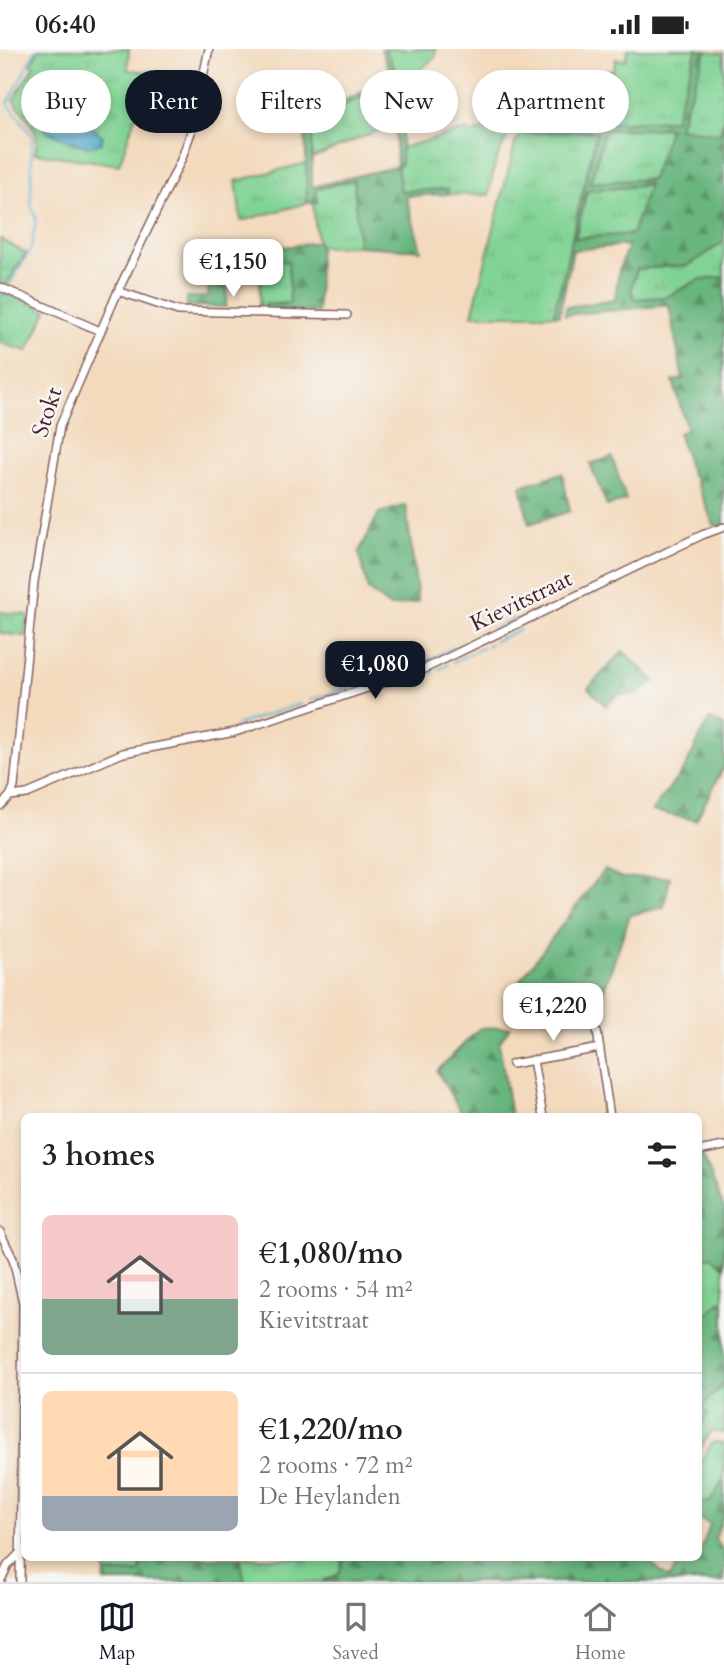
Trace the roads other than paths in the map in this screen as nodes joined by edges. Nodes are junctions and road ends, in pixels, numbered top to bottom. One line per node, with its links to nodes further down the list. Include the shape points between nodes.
1 (209, 49): 3 (street, Stokt, via 182,158)
2 (0, 287): 5 (street)
3 (118, 291): 4 (street, via 177,311); 5 (street, Stokt)
4 (347, 315)
5 (100, 331): 7 (street, Stokt, via 55,445)
6 (724, 527): 7 (street, Kievitstraat, via 422,670 235,732 122,753 27,794)
7 (10, 796): 8 (street)
8 (0, 806)
9 (597, 1031): 10 (street)
10 (600, 1048): 11 (street); 14 (street)
11 (533, 1060): 12 (street); 13 (street)
12 (512, 1064)
13 (542, 1113)
14 (609, 1113)
15 (724, 1146): 16 (street)
16 (702, 1150)
17 (0, 1232): 18 (street)
18 (21, 1274)
19 (21, 1470): 20 (street)
20 (20, 1553): 21 (street); 22 (street)
21 (0, 1582)
22 (20, 1582)

